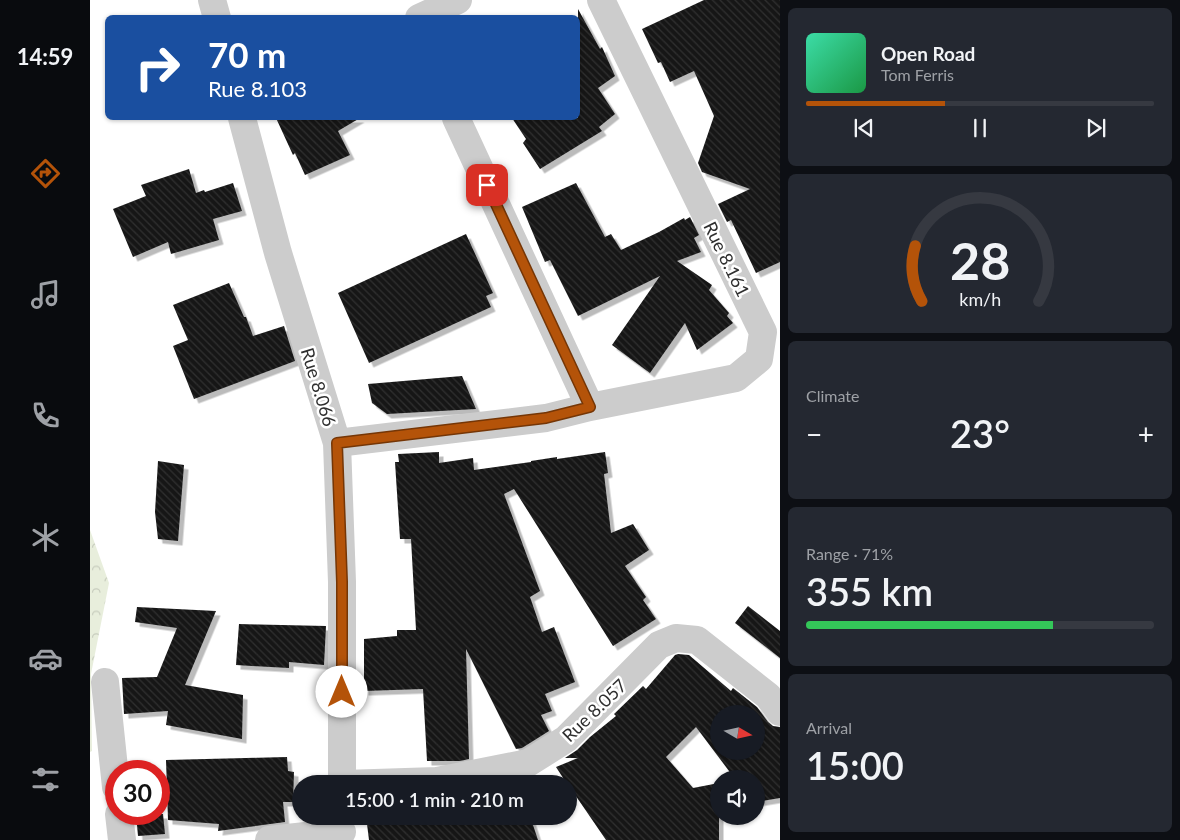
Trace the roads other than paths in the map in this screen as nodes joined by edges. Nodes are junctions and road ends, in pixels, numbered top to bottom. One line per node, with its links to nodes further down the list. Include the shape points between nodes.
1 (212, 0): 4 (street)
2 (458, 0): 5 (street)
3 (601, 0): 8 (street, Rue 8.161, via 763,332 759,359 736,378)
4 (216, 15)
5 (426, 15)
6 (243, 120): 9 (street, Rue 8.066, via 278,253)
7 (457, 120): 8 (street)
8 (590, 407): 9 (street, Rue 8.161, via 546,418)
9 (337, 443): 13 (street, Rue 8.066, via 342,582)
10 (105, 682): 12 (street)
11 (780, 712): 14 (street, Rue 8.057, via 768,696 697,640 676,638 659,645 566,739 528,763)
12 (113, 760)
13 (342, 775)
14 (467, 775)
15 (120, 825): 17 (street)
16 (342, 830): 18 (street)
17 (122, 840)
18 (270, 840)

